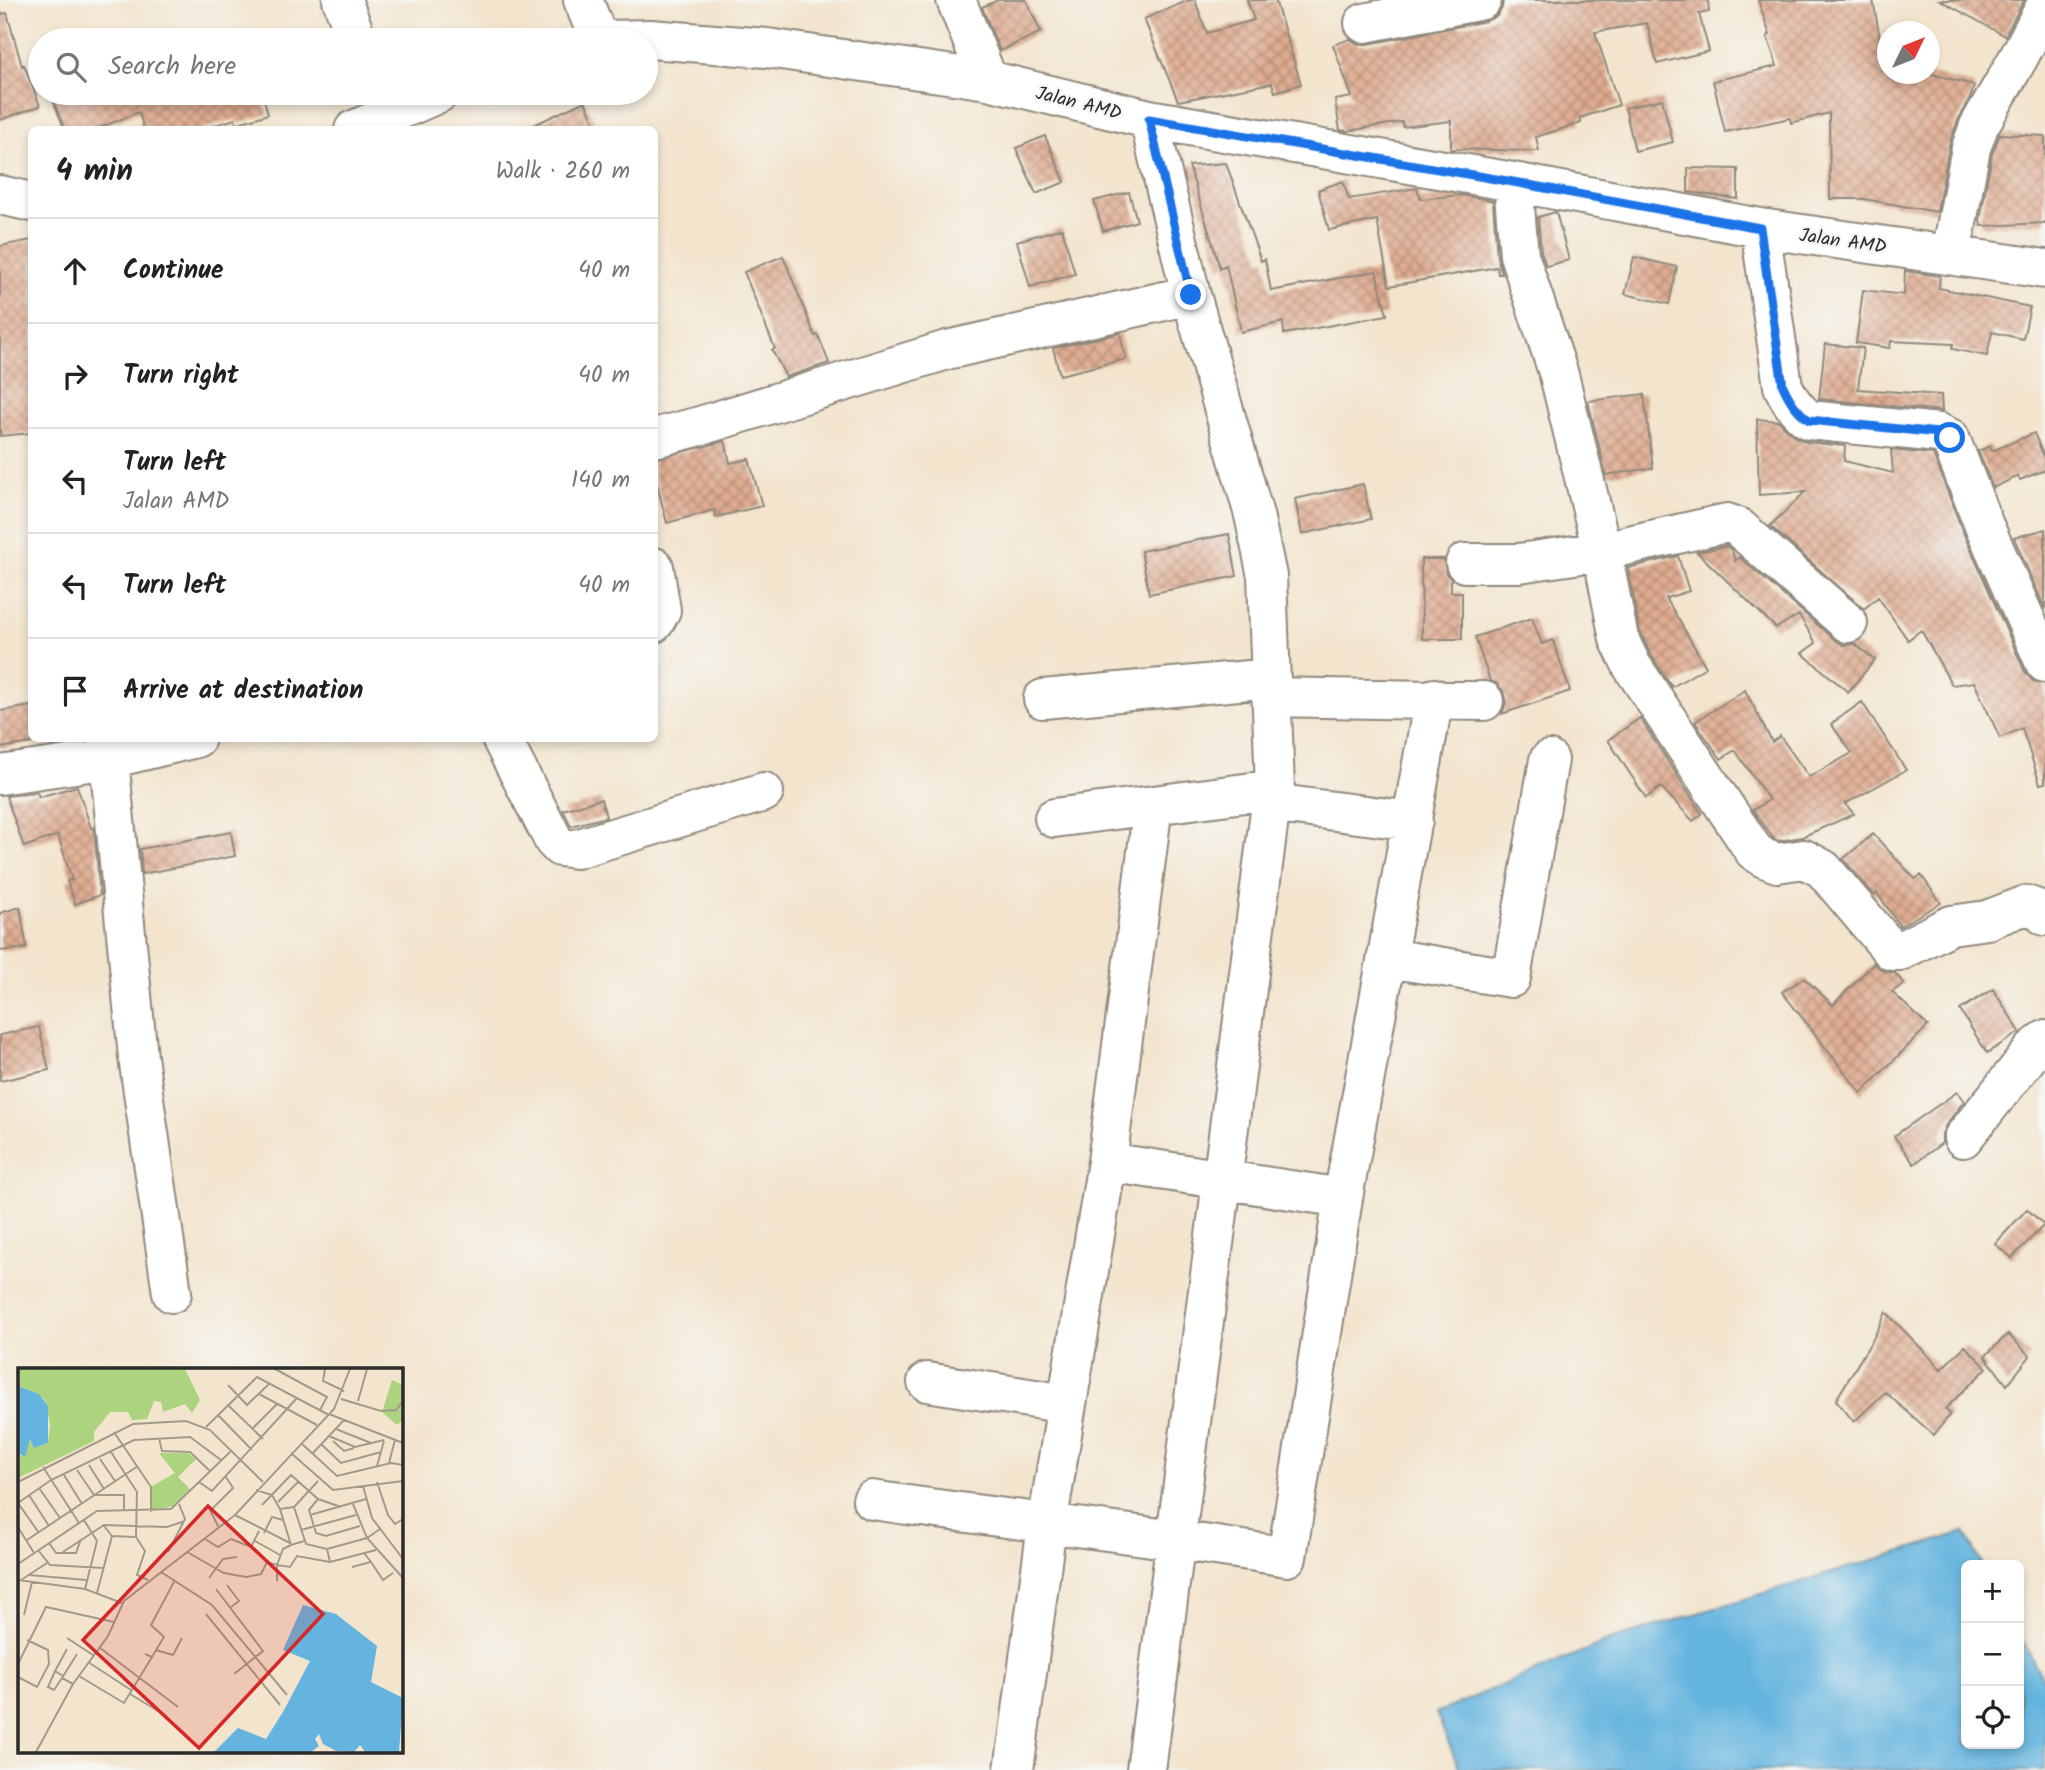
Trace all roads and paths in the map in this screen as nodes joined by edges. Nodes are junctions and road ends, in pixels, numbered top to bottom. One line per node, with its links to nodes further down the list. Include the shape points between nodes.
1 (342, 0): 7 (street)
2 (583, 0): 8 (street)
3 (956, 0): 11 (street)
4 (1482, 0): 6 (street)
5 (2045, 8): 10 (street)
6 (1364, 23)
7 (352, 28)
8 (594, 28)
9 (658, 40): 11 (street, Jalan AMD, via 767,48)
10 (2032, 58): 19 (street, via 1979,125)
11 (988, 80): 14 (street, Jalan AMD)
12 (399, 105): 13 (street)
13 (372, 113)
14 (1149, 119): 15 (street, Jalan AMD); 21 (street)
15 (1513, 182): 18 (street, Jalan AMD); 23 (street, via 1519,255 1559,375)
16 (0, 195): 17 (street)
17 (28, 201)
18 (1760, 228): 19 (street, Jalan AMD); 28 (street, via 1783,386 1790,401 1809,420 1939,433 1950,438)
19 (1951, 255): 20 (street, Jalan AMD)
20 (2045, 269)
21 (1191, 295): 22 (street, via 947,350); 29 (street, via 1268,576)
22 (658, 437)
23 (1602, 551): 24 (street, via 1519,563); 27 (street, via 1734,524); 43 (street, via 1624,652 1754,851 1777,863 1804,859 1822,869 1892,951 1951,925 1987,920 2026,905)
24 (1465, 563)
25 (658, 592): 26 (street)
26 (658, 616)
27 (1848, 623)
28 (2045, 663)
29 (1271, 688): 30 (street); 31 (street); 39 (street)
30 (1434, 698): 32 (street); 42 (street)
31 (1043, 699)
32 (1483, 701)
33 (164, 742): 35 (street)
34 (503, 742): 38 (street, via 554,841 567,849)
35 (108, 749): 37 (street); 50 (street, via 138,1057)
36 (1549, 760): 44 (street, via 1511,978)
37 (0, 775)
38 (764, 793)
39 (1273, 796): 40 (street); 42 (street); 48 (street)
40 (1153, 805): 41 (street); 47 (street)
41 (1054, 818)
42 (1413, 821): 44 (street)
43 (2045, 916)
44 (1388, 958): 49 (street)
45 (2045, 1040): 46 (street)
46 (1963, 1138)
47 (1107, 1162): 48 (street); 52 (street)
48 (1222, 1181): 49 (street); 55 (street)
49 (1343, 1198): 55 (street, via 1286,1558)
50 (172, 1293)
51 (927, 1382): 52 (street)
52 (1067, 1404): 54 (street)
53 (872, 1500): 54 (street)
54 (1047, 1525): 55 (street); 56 (street)
55 (1176, 1539): 57 (street)
56 (1014, 1770)
57 (1146, 1770)

